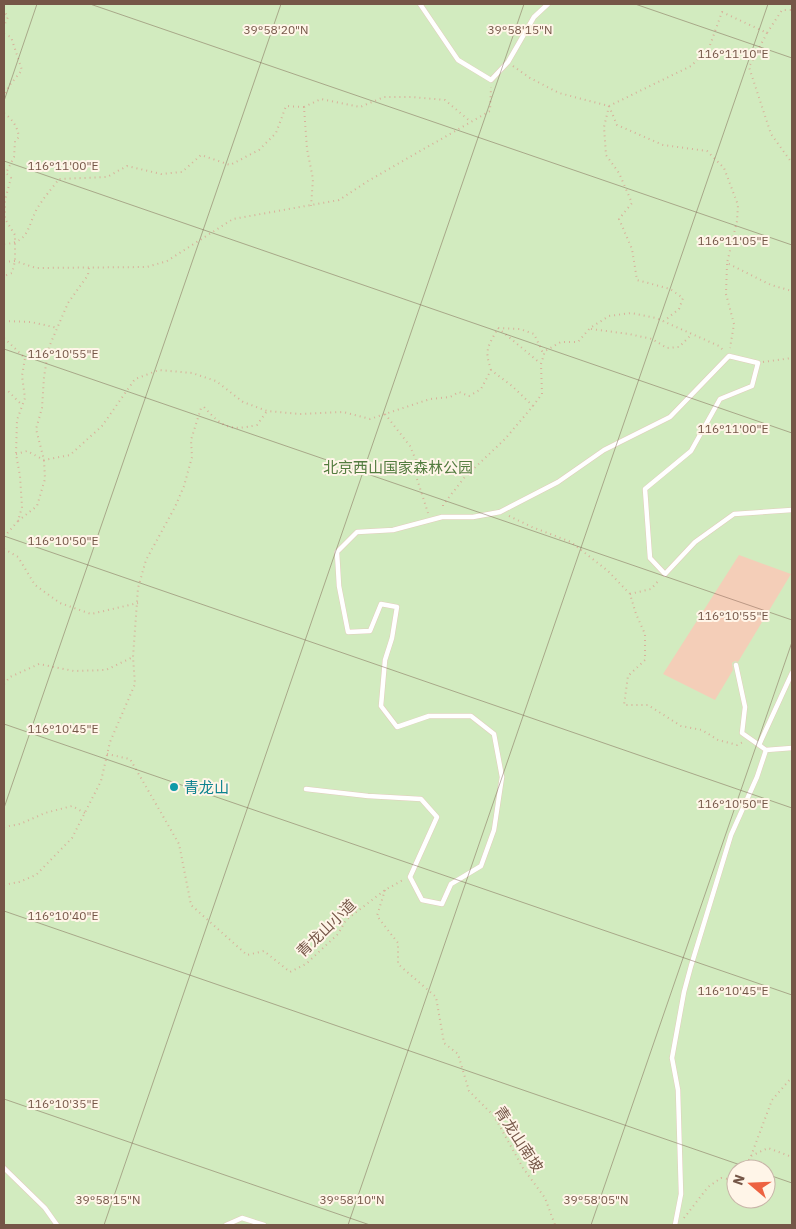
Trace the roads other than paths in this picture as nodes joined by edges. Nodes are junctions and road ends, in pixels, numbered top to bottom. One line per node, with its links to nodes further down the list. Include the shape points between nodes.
1 (420, 4): 2 (lane, via 458,60 491,80 508,62 534,17)
2 (548, 4)
3 (792, 510): 9 (lane, via 734,514 695,542 665,574 650,558 645,489 691,451 720,399 752,386 758,362 729,356 670,417 604,450 558,482 500,512 473,517 442,517 393,530 357,532 337,552 339,586 348,632 370,630 381,604 397,607 385,660 381,706 397,727 429,716 471,716 494,734 502,777 494,830 481,866 451,884 442,904 422,900 410,877 437,817 421,798)
4 (736, 664): 6 (lane, via 745,707 742,733)
5 (792, 673): 6 (lane)
6 (759, 745): 8 (lane)
7 (792, 748): 8 (lane)
8 (766, 750): 14 (lane, via 732,835 684,992 672,1058 678,1090 681,1194)
9 (306, 789)
10 (4, 1168): 11 (lane, via 45,1208)
11 (57, 1225)
12 (226, 1225): 13 (lane, via 242,1218)
13 (264, 1225)
14 (675, 1225)

